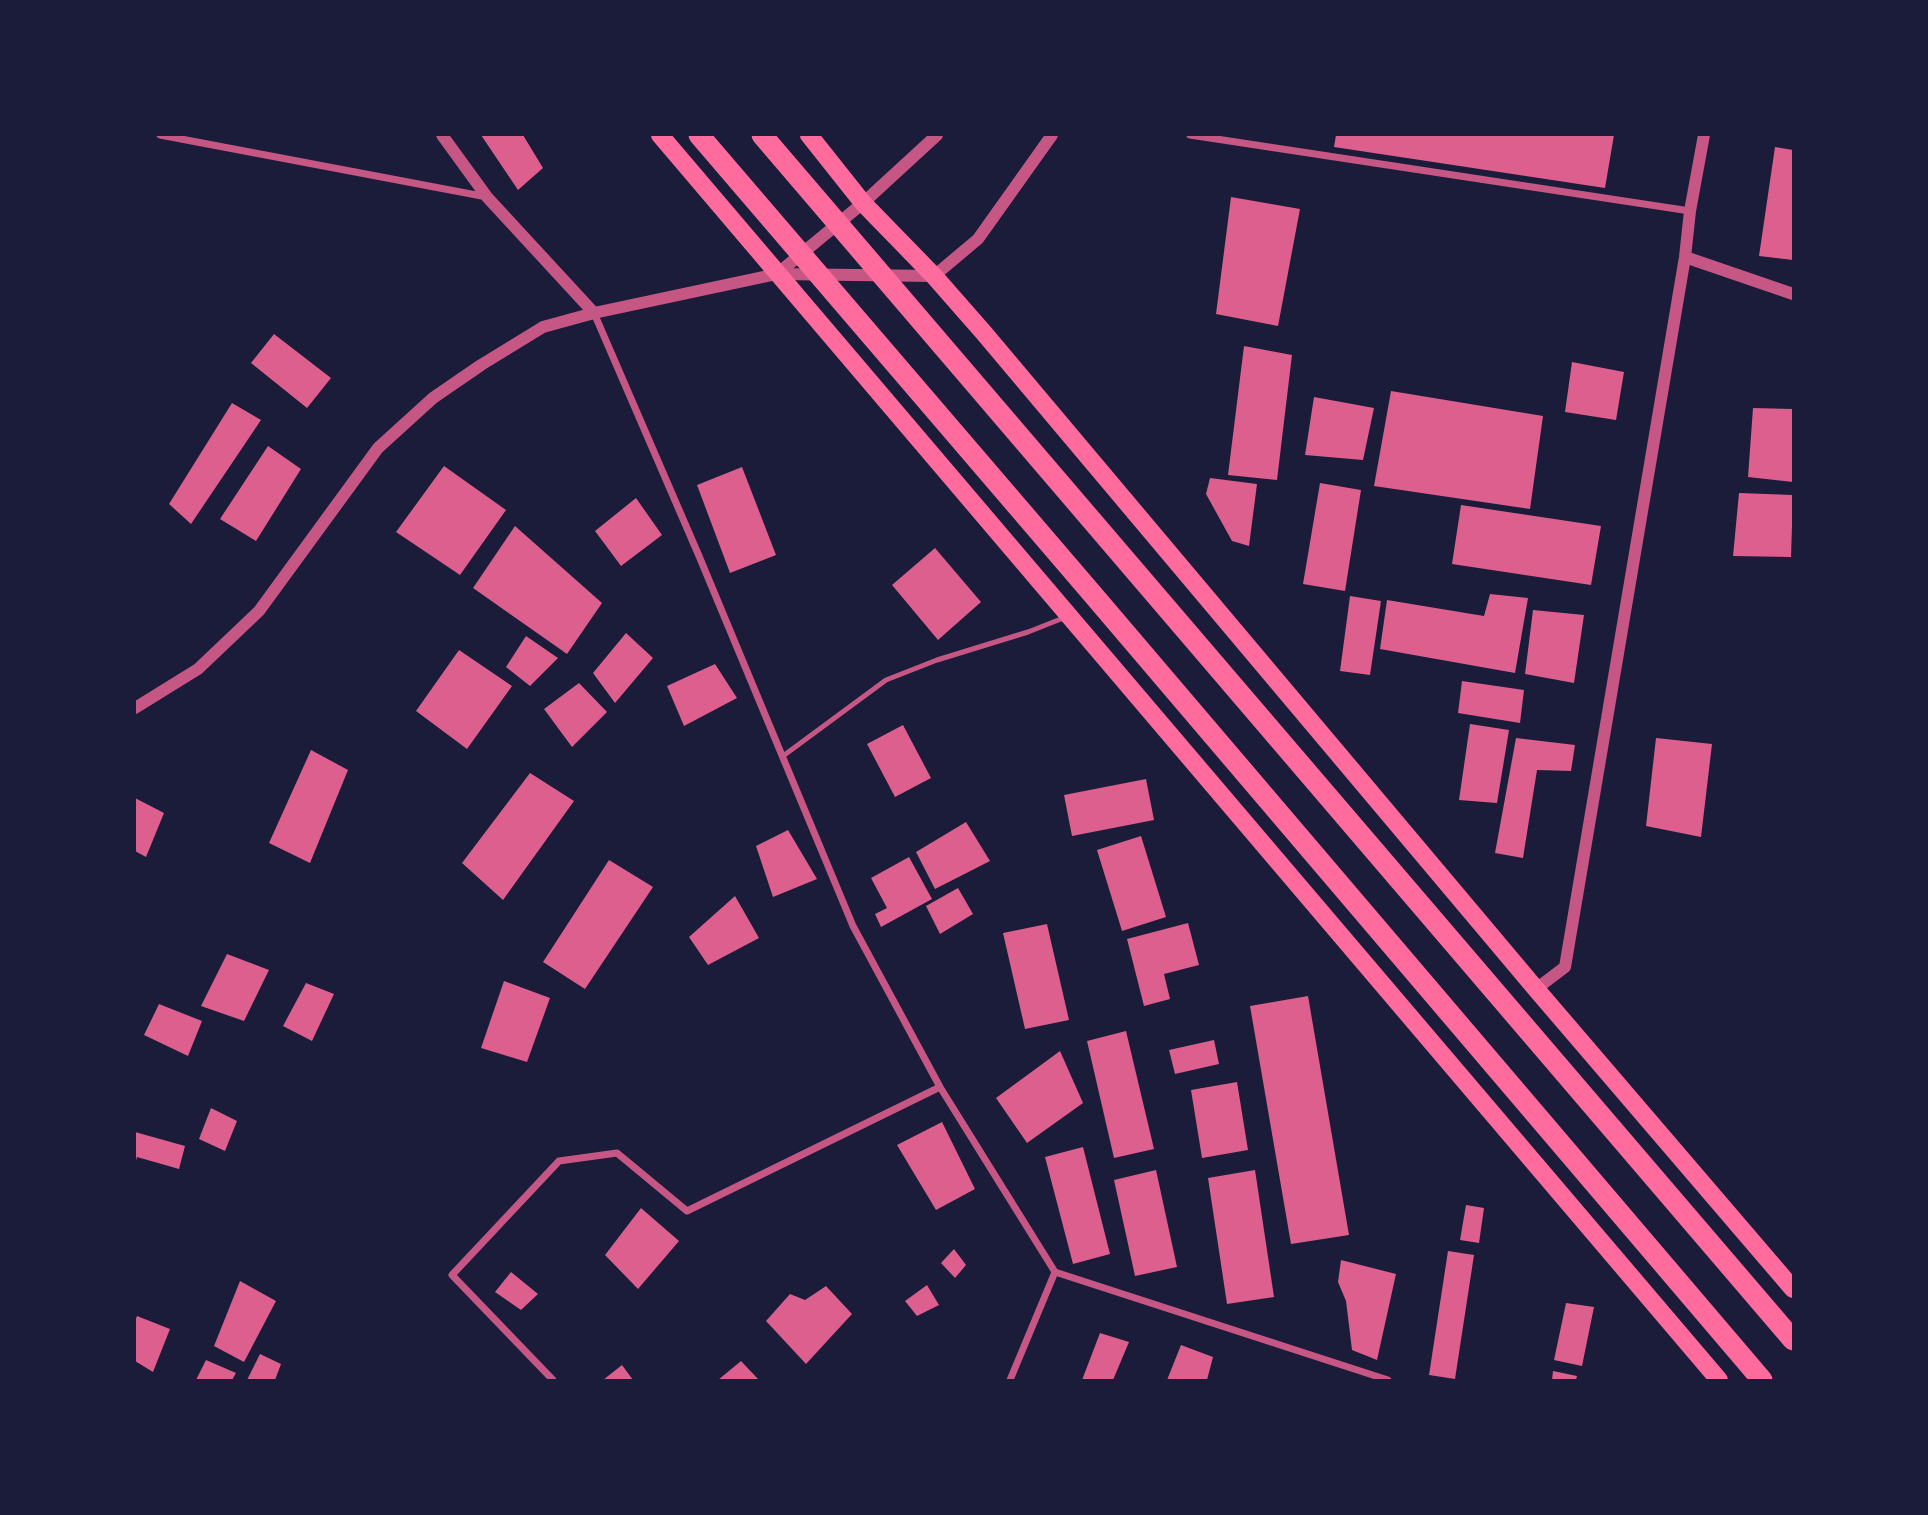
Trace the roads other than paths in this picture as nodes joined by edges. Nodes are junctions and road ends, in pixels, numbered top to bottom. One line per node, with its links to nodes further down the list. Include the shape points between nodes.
1 (160, 135): 11 (street)
2 (442, 135): 11 (street)
3 (660, 135): 15 (main road)
4 (699, 135): 31 (highway)
5 (762, 135): 26 (highway)
6 (809, 135): 12 (main road)
7 (937, 135): 12 (street)
8 (1052, 135): 16 (street, via 978,239)
9 (1190, 135): 13 (street)
10 (1704, 135): 13 (street)
11 (487, 197): 18 (street)
12 (863, 203): 15 (street); 16 (main road)
13 (1690, 211): 14 (street)
14 (1685, 257): 17 (street); 22 (street, via 1565,967)
15 (777, 274): 16 (street); 18 (street); 19 (main road)
16 (934, 276): 22 (main road)
17 (1793, 294)
18 (594, 313): 20 (street, via 543,327 433,398 378,448 259,611 198,669); 21 (street)
19 (1069, 616): 21 (lane, via 886,680); 30 (main road)
20 (135, 708)
21 (783, 756): 23 (street, via 853,926)
22 (1536, 989): 25 (main road)
23 (940, 1087): 24 (street); 27 (street, via 687,1211 617,1153 559,1161 452,1275)
24 (1055, 1272): 28 (street); 29 (street)
25 (1793, 1289)
26 (1793, 1340)
27 (553, 1380)
28 (1010, 1380)
29 (1388, 1380)
30 (1719, 1380)
31 (1762, 1380)

